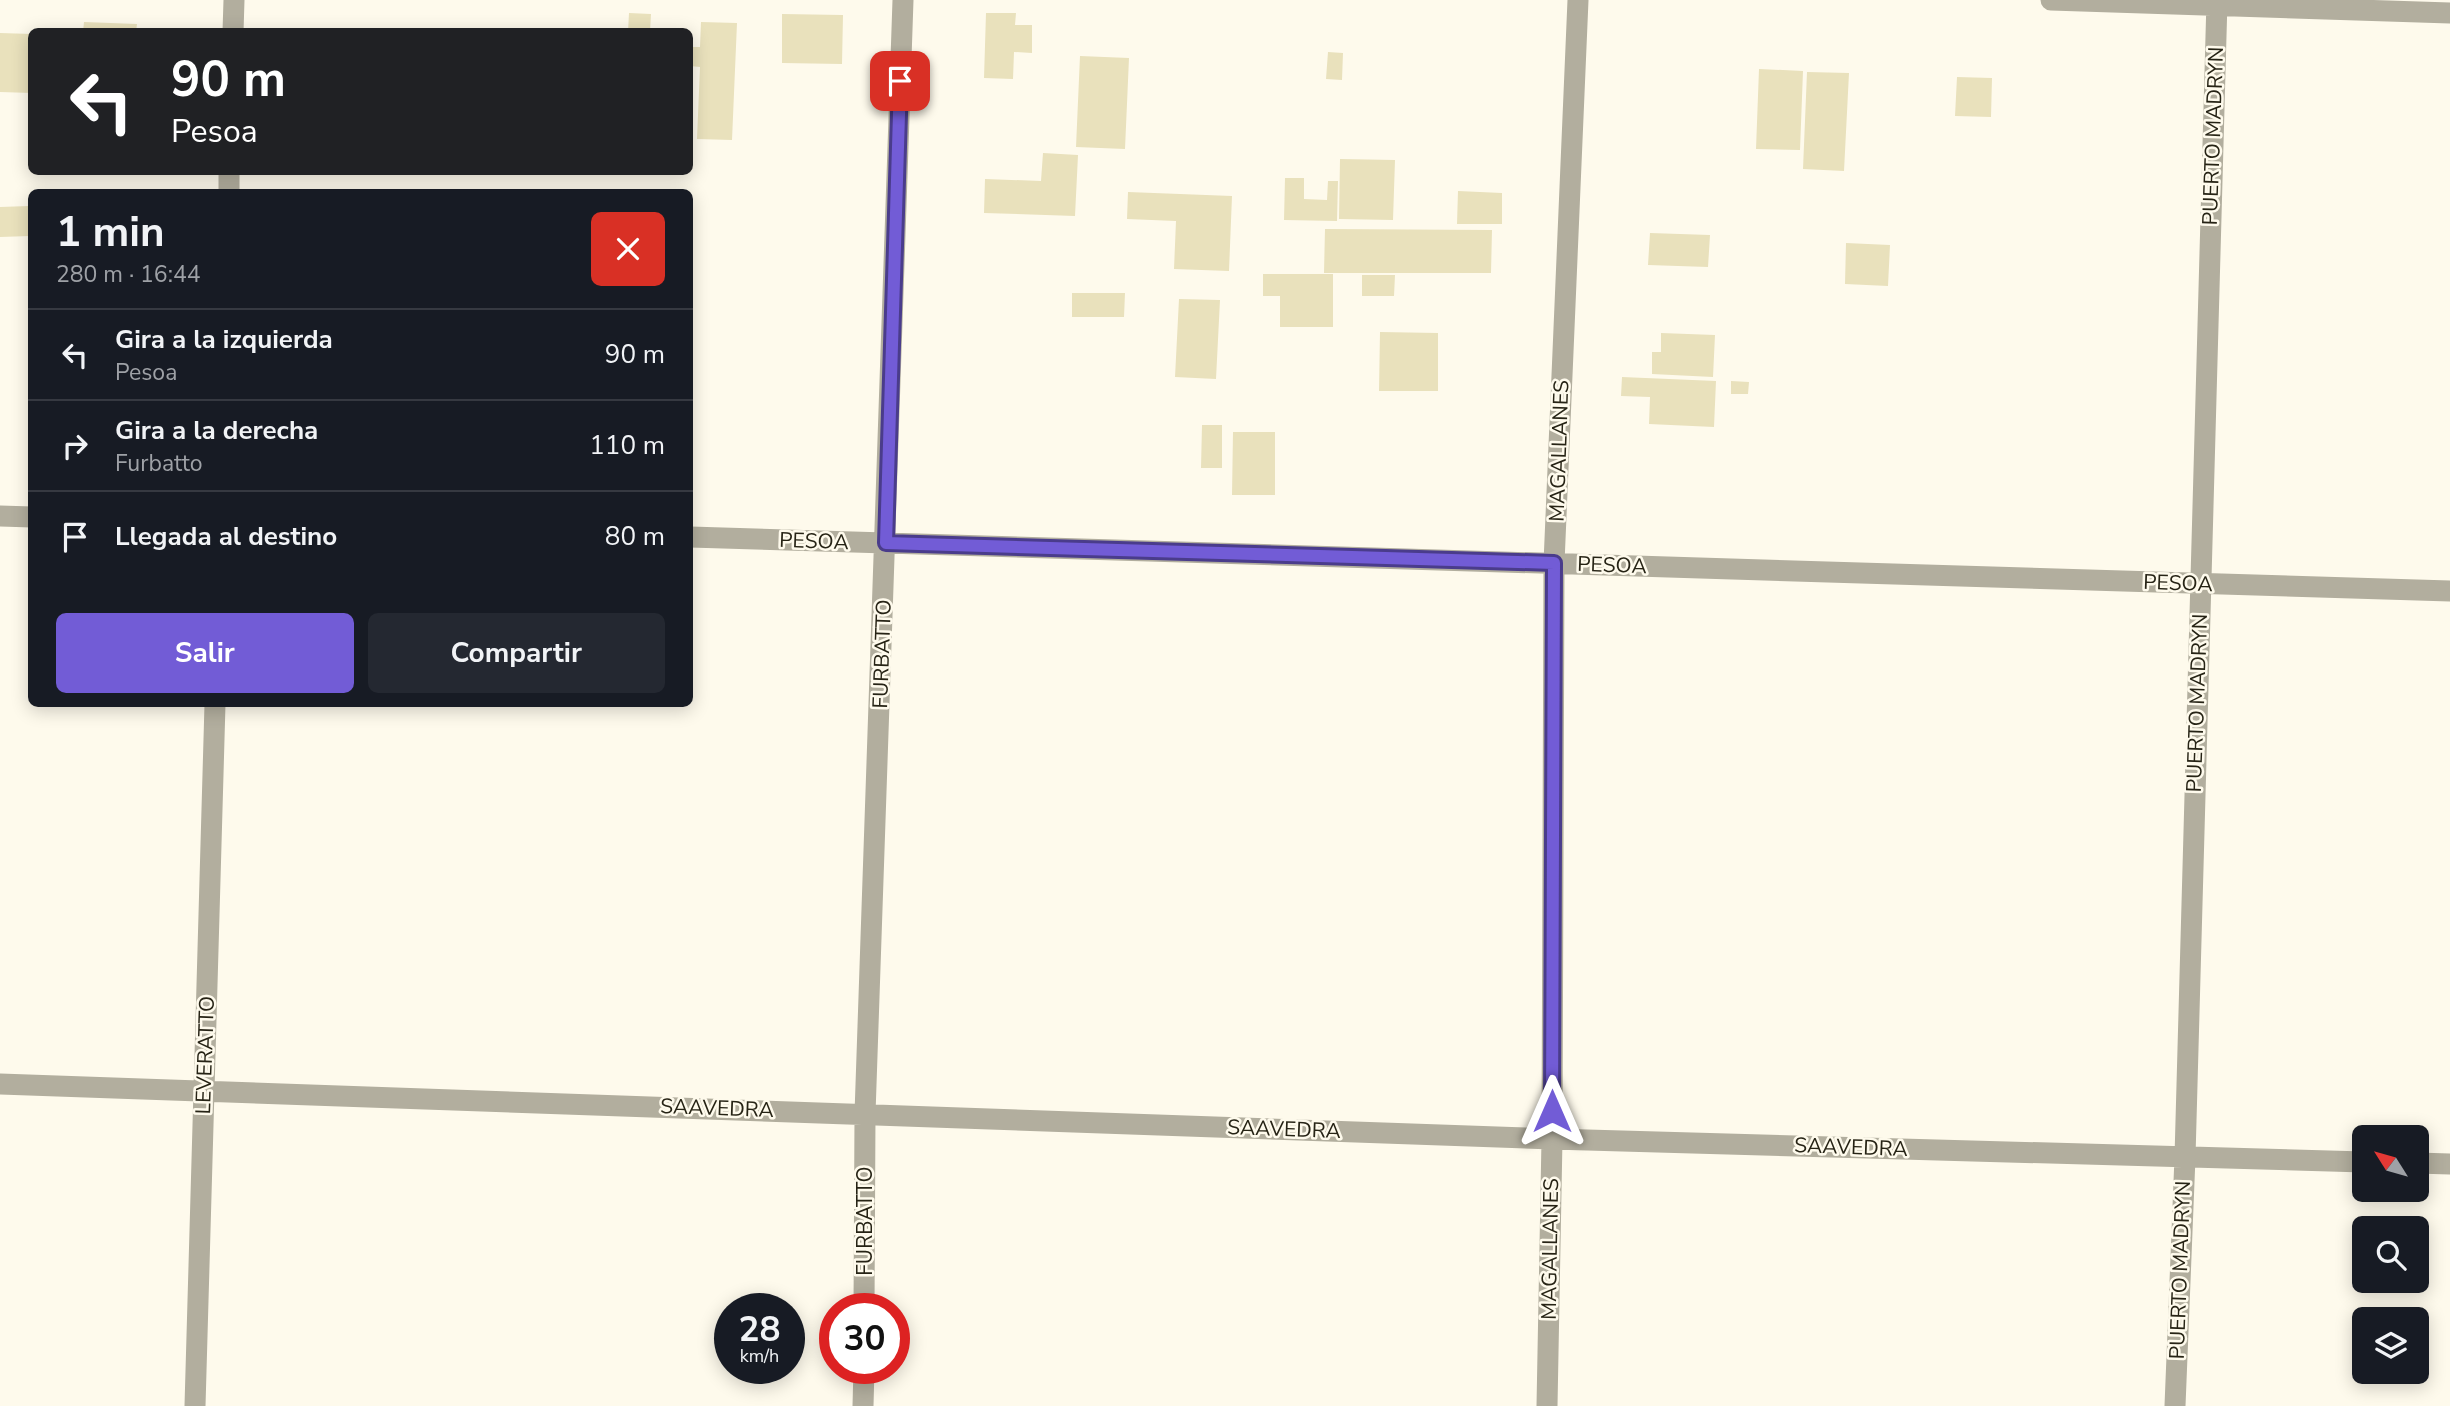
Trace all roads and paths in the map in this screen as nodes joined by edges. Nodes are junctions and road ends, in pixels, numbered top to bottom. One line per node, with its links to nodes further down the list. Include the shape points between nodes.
1 (234, 0): 7 (street)
2 (903, 0): 11 (street, FURBATTO)
3 (1578, 0): 12 (street, MAGALLANES)
4 (2052, 0): 5 (street)
5 (2217, 3): 6 (street); 13 (street, PUERTO MADRYN)
6 (2450, 13)
7 (233, 28)
8 (0, 516): 9 (street)
9 (28, 517)
10 (693, 537): 11 (street, PESOA)
11 (886, 543): 12 (street, PESOA); 18 (street, FURBATTO)
12 (1554, 563): 13 (street, PESOA); 19 (street, MAGALLANES)
13 (2200, 583): 14 (street, PESOA); 20 (street, PUERTO MADRYN)
14 (2450, 591)
15 (215, 707): 17 (street, LEVERATTO)
16 (0, 1084): 17 (street, SAAVEDRA)
17 (204, 1090): 18 (street, SAAVEDRA); 26 (street, LEVERATTO)
18 (866, 1114): 19 (street, SAAVEDRA); 24 (street, FURBATTO)
19 (1552, 1139): 20 (street, SAAVEDRA); 28 (street, MAGALLANES)
20 (2185, 1157): 21 (street, SAAVEDRA); 29 (street, PUERTO MADRYN)
21 (2352, 1162)
22 (2429, 1163): 23 (street)
23 (2450, 1164)
24 (864, 1293)
25 (864, 1384): 27 (street)
26 (195, 1406)
27 (863, 1406)
28 (1547, 1406)
29 (2175, 1406)

